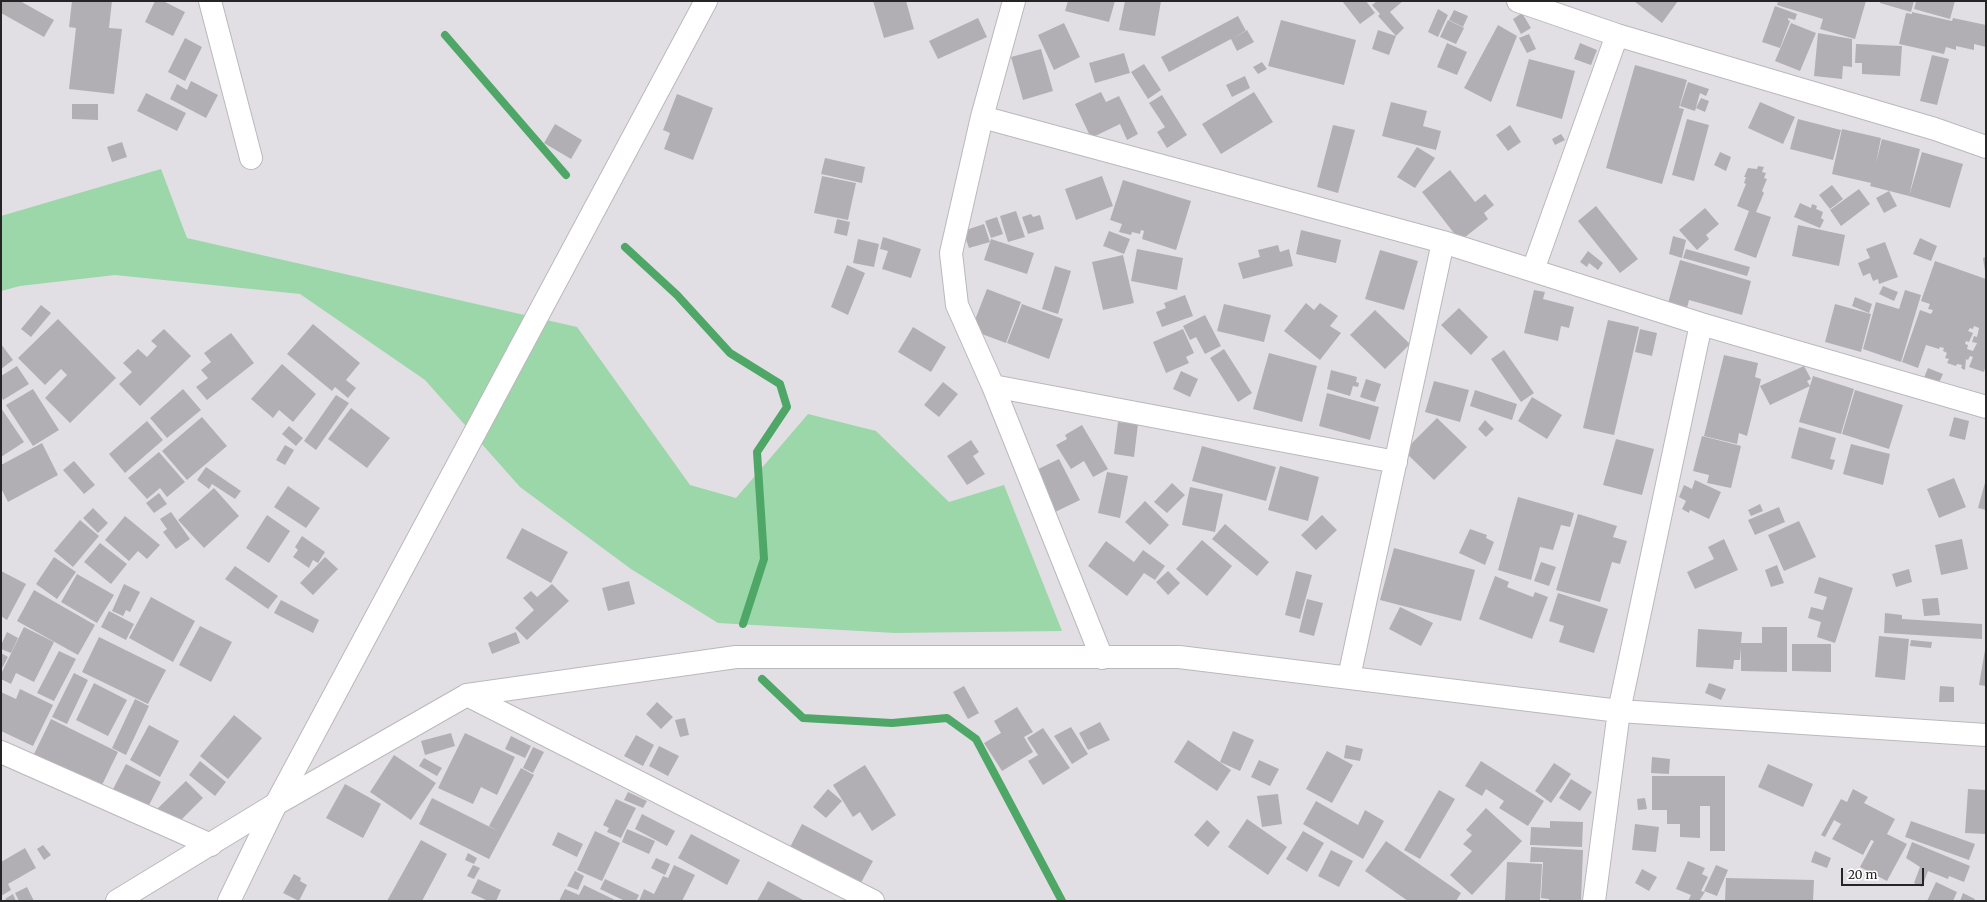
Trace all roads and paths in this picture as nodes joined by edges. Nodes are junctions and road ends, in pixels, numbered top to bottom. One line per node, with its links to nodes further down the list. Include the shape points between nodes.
1 (210, 1): 8 (street)
2 (706, 1): 21 (street)
3 (1014, 1): 6 (street)
4 (1518, 1): 5 (street)
5 (1617, 35): 7 (street, via 1935,129); 10 (street)
6 (982, 117): 9 (street); 12 (street, via 951,253 957,305)
7 (1986, 148)
8 (251, 158)
9 (1443, 242): 10 (street); 14 (street)
10 (1533, 270): 11 (street)
11 (1701, 324): 13 (street); 18 (street)
12 (993, 386): 14 (street); 15 (street)
13 (1986, 406)
14 (1396, 462): 16 (street)
15 (1102, 658): 16 (street, via 1179,657); 17 (street, via 736,657)
16 (1349, 677): 18 (street)
17 (467, 695): 21 (street); 25 (street)
18 (1619, 711): 19 (street); 26 (street)
19 (1986, 735)
20 (1, 752): 22 (street)
21 (276, 804): 22 (street); 23 (street)
22 (211, 845): 24 (street)
23 (236, 899)
24 (118, 901)
25 (873, 901)
26 (1594, 901)

